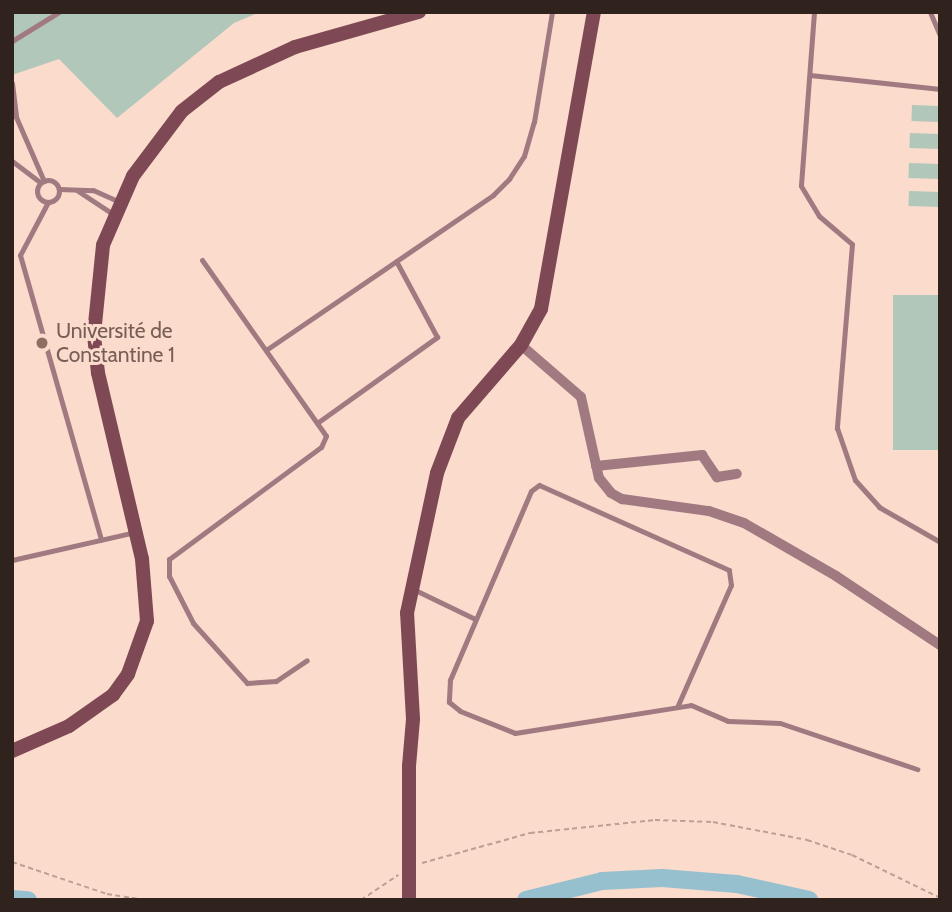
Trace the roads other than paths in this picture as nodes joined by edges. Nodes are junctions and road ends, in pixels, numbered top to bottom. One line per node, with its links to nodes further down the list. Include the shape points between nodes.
1 (59, 12): 8 (lane)
2 (419, 12): 17 (main road, via 295,47 219,82 167,127)
3 (552, 12): 19 (lane, via 524,156 493,195)
4 (594, 12): 20 (main road, via 547,287)
5 (814, 12): 9 (lane)
6 (930, 12): 7 (lane)
7 (940, 36)
8 (12, 41)
9 (810, 75): 11 (lane); 27 (lane, via 802,186 819,216 852,244 837,428 855,480 879,507)
10 (12, 83): 13 (lane, via 16,117)
11 (940, 89)
12 (12, 162): 13 (lane)
13 (43, 182): 14 (lane, via 55,183); 16 (lane, via 37,193)
14 (59, 190): 15 (lane); 16 (lane)
15 (78, 191): 17 (lane); 17 (lane, via 93,190)
16 (48, 202): 26 (lane, via 20,255)
17 (117, 209): 25 (main road, via 97,274 94,334 98,373)
18 (202, 260): 21 (lane)
19 (396, 261): 21 (lane); 22 (lane, via 438,337)
20 (521, 345): 23 (street, via 580,397); 29 (main road, via 482,387 448,435)
21 (266, 350): 22 (lane)
22 (317, 423): 32 (lane, via 326,436 321,447 167,565 184,609 247,683 276,681)
23 (596, 466): 24 (street, via 702,454 717,477); 31 (street, via 604,486 622,499 709,511 744,523 836,576)
24 (737, 474)
25 (135, 532): 26 (lane); 34 (main road, via 147,592 147,621 128,674 96,710)
26 (101, 540): 28 (lane)
27 (940, 542)
28 (12, 560)
29 (410, 588): 30 (lane); 36 (main road, bridge, via 405,638 414,719 409,766)
30 (475, 619): 33 (lane, via 447,694 460,711 496,728 533,732); 33 (lane, via 531,491 548,486 729,570 731,585)
31 (940, 645)
32 (307, 660)
33 (678, 705): 35 (lane, via 691,705 727,721 780,723)
34 (12, 751)
35 (917, 769)
36 (409, 900)

